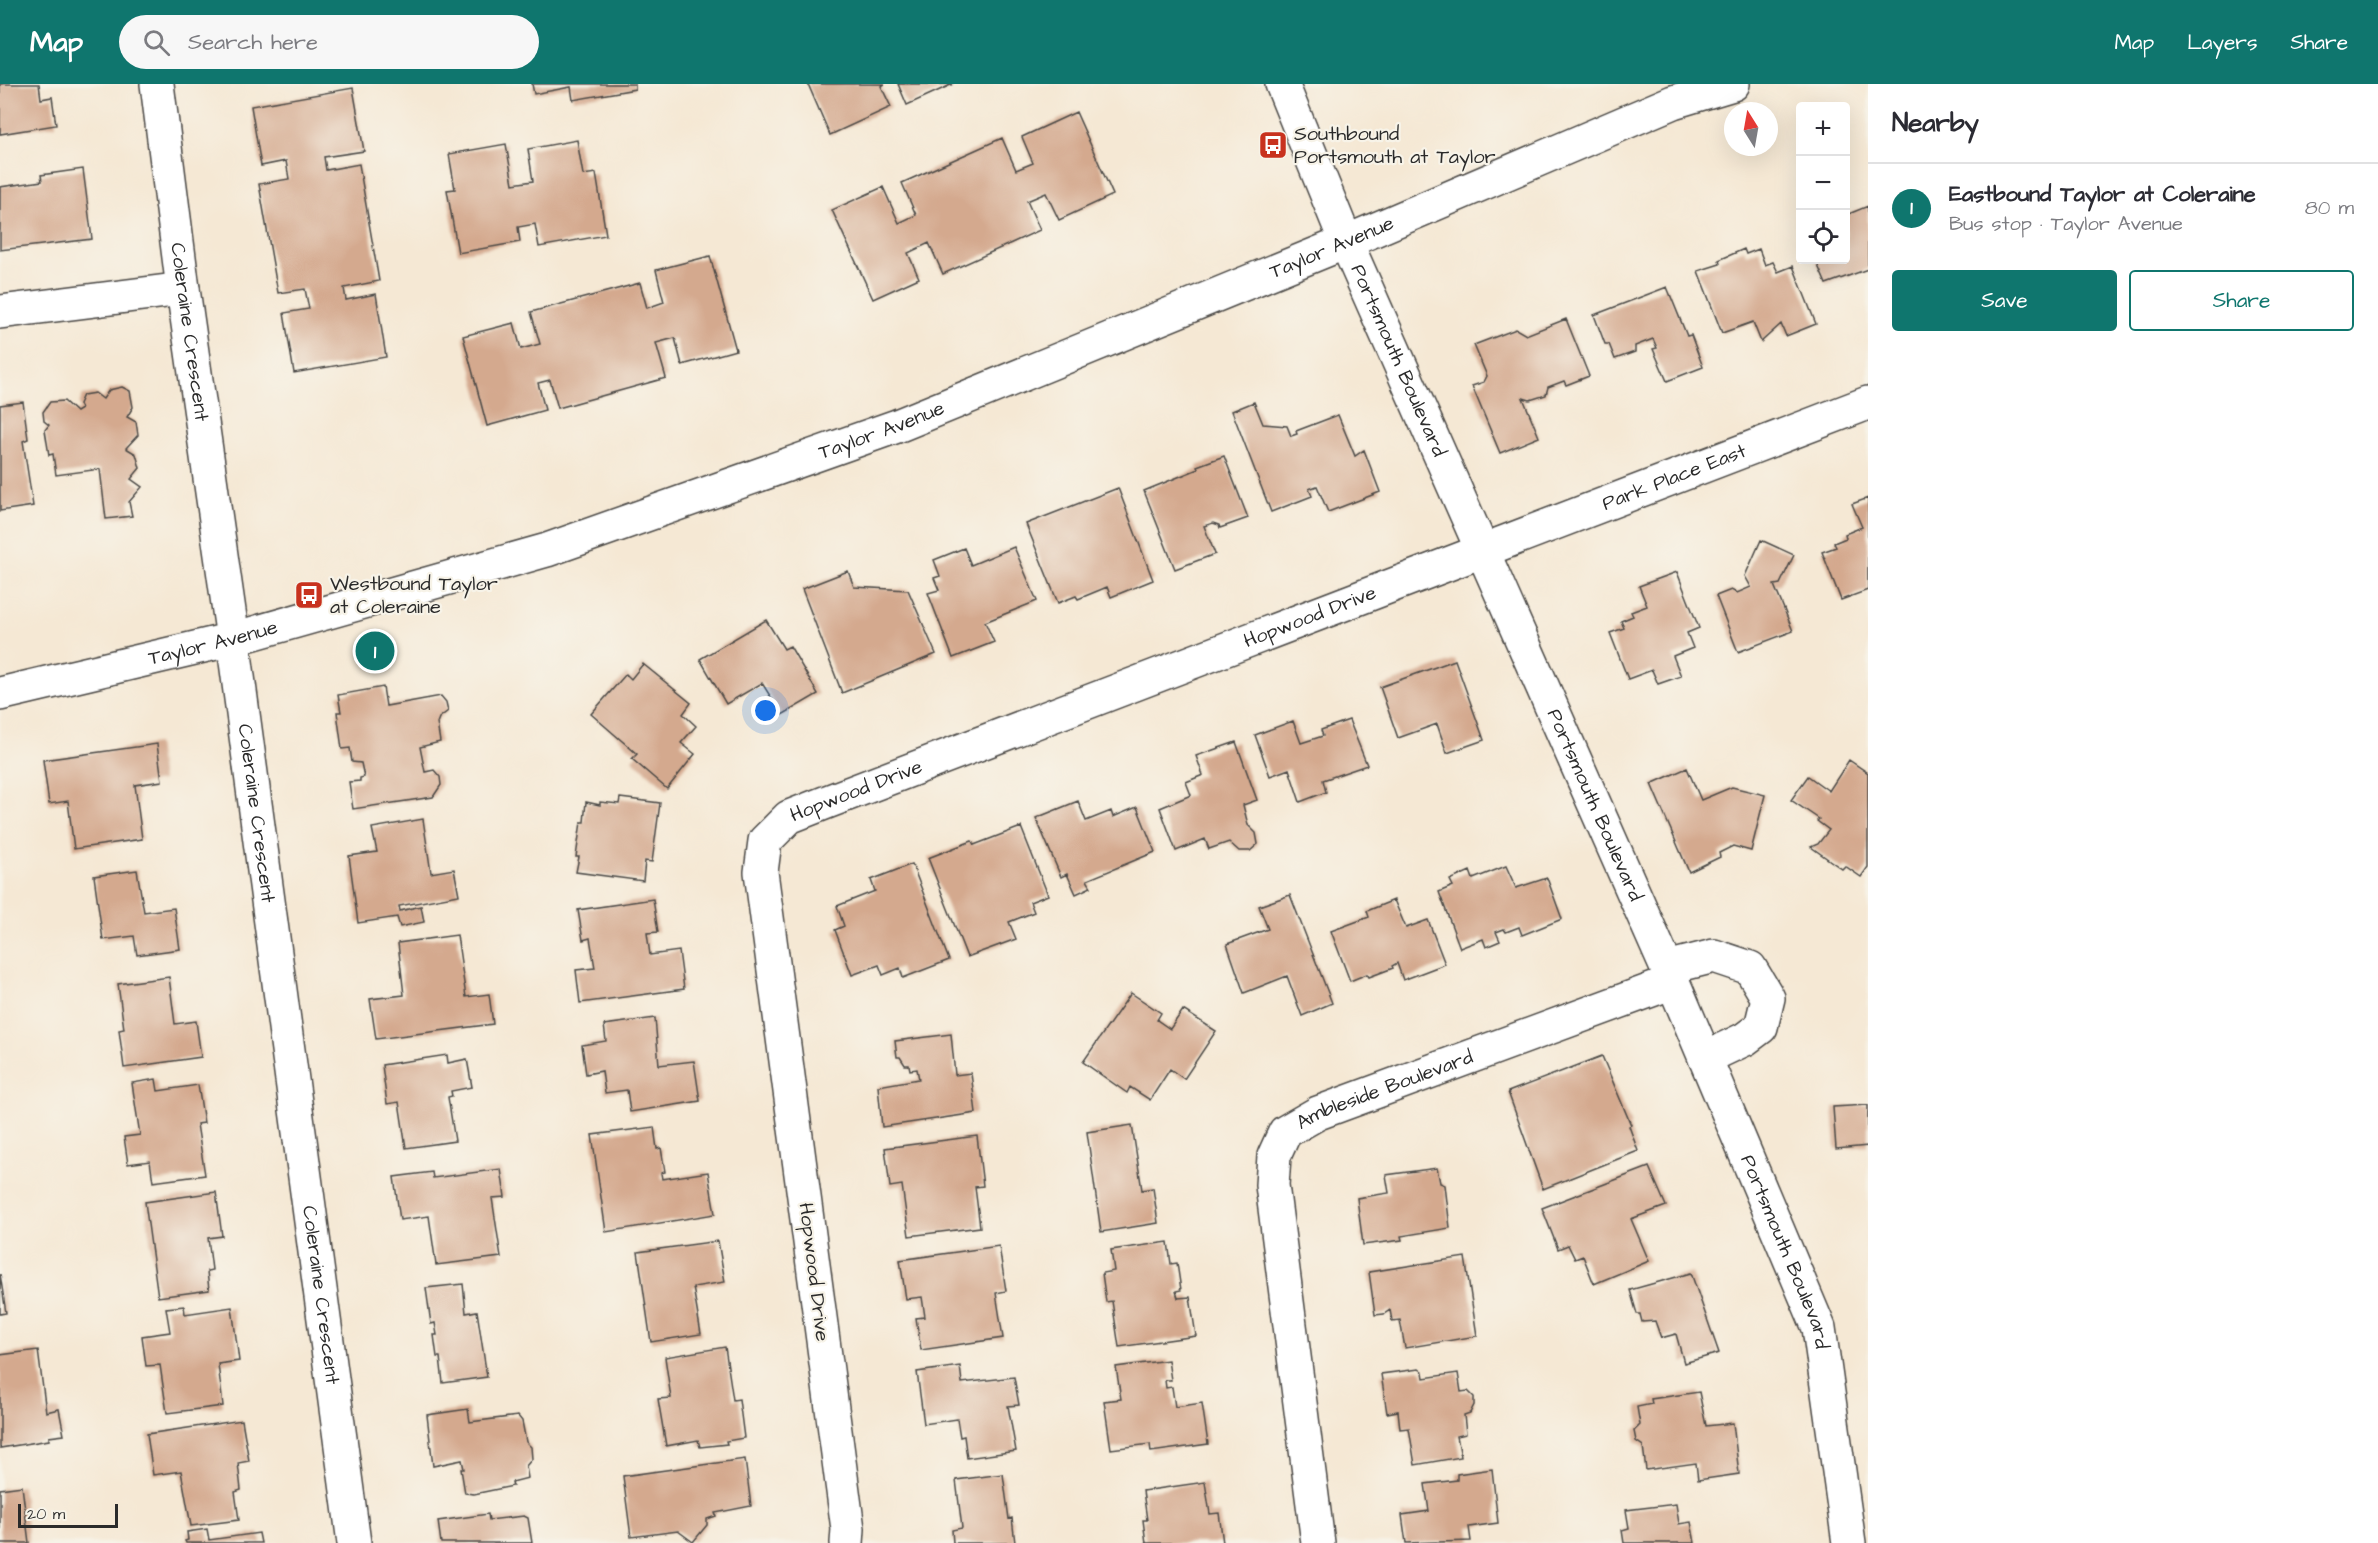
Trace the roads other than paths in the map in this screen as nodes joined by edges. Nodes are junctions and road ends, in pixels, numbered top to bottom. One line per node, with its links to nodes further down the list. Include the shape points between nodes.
1 (157, 84): 5 (street, Coleraine Crescent)
2 (1281, 84): 4 (street, Portsmouth Boulevard)
3 (1733, 84): 4 (street, Taylor Avenue, via 1673,102)
4 (1346, 242): 8 (street, Portsmouth Boulevard); 9 (street, Taylor Avenue, via 886,430 547,550)
5 (183, 289): 6 (street); 9 (street, Coleraine Crescent)
6 (0, 312)
7 (1868, 403): 8 (street, Park Place East)
8 (1481, 551): 11 (street, Portsmouth Boulevard); 14 (street, Hopwood Drive, via 826,802 789,817 765,841 761,872)
9 (233, 639): 10 (street, Taylor Avenue); 13 (street, Coleraine Crescent)
10 (0, 694)
11 (1670, 975): 12 (street, Portsmouth Boulevard); 12 (street, Ambleside Boulevard, via 1714,956 1750,968 1768,998 1761,1027 1745,1040); 15 (street, Ambleside Boulevard, via 1318,1113 1286,1132 1274,1156 1272,1185)
12 (1705, 1058): 16 (street, Portsmouth Boulevard, via 1819,1328)
13 (354, 1543)
14 (847, 1543)
15 (1318, 1543)
16 (1849, 1543)

